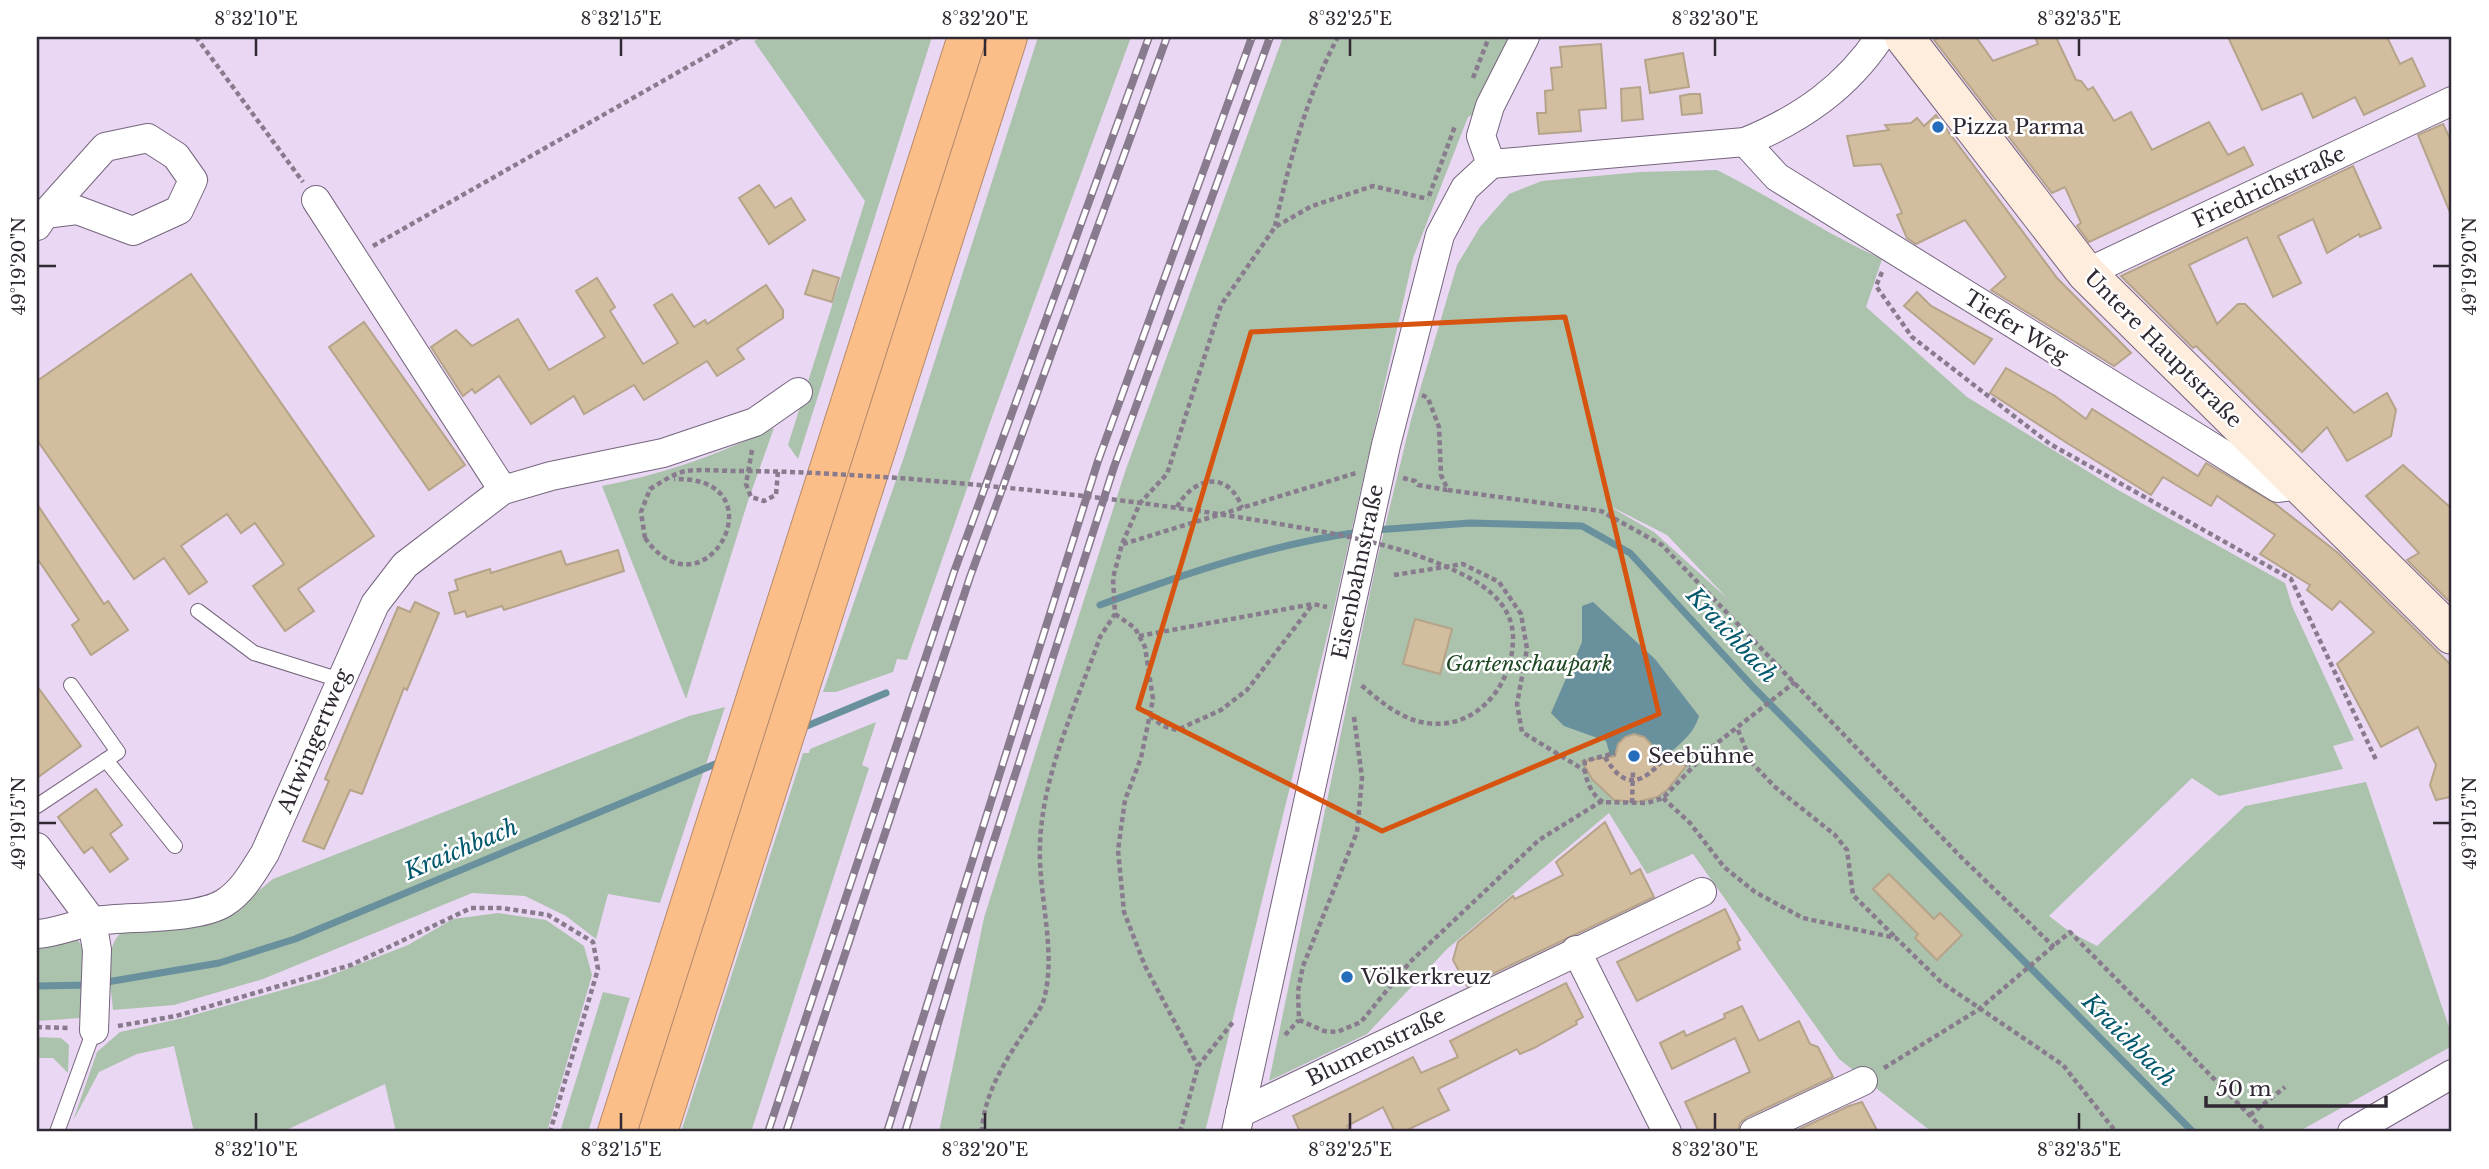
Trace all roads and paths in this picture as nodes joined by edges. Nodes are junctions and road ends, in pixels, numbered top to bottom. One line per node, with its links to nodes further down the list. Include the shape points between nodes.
1 (196, 37): 16 (path)
2 (740, 37): 21 (path)
3 (967, 37): 80 (highway)
4 (1008, 37): 81 (highway)
5 (1338, 37): 19 (path, via 1287,174)
6 (1489, 37): 10 (path)
7 (1525, 37): 14 (street, via 1490,106 1481,136)
8 (1881, 37): 13 (street, via 1861,66 1822,101 1784,126)
9 (1904, 37): 22 (main road, Untere Hauptstraße)
10 (1470, 85)
11 (2452, 101): 22 (street, Friedrichstraße)
12 (1456, 123): 15 (path)
13 (1745, 142): 14 (street); 20 (street, Tiefer Weg, via 1777,177)
14 (1491, 163): 28 (street, Eisenbahnstraße, via 1465,188 1440,234)
15 (1428, 199): 17 (path); 19 (path, via 1373,186 1312,206)
16 (316, 200): 21 (street)
17 (1424, 212)
18 (41, 220): 18 (street, via 105,147 148,138 176,156 193,180 179,211 133,231 77,210)
19 (1275, 227): 34 (path, via 1221,305 1167,474 1140,503)
20 (1892, 251): 29 (street, Tiefer Weg, via 2278,488); 52 (path, via 1876,286 1912,337 2050,444 2291,579)
21 (353, 257): 30 (street)
22 (2086, 273): 29 (main road, Untere Hauptstraße)
23 (798, 392): 30 (street, Altwingertweg, via 755,422 663,453)
24 (1417, 393): 31 (path, via 1427,398 1439,426 1441,475)
25 (750, 471): 26 (path, via 747,491 764,501 778,490)
26 (778, 471): 27 (path, bridge, via 683,471 650,489 641,512 645,538 652,549 679,564 706,559 722,547 729,514 714,487 687,478); 32 (path, bridge, via 1065,492)
27 (653, 480)
28 (1377, 481): 31 (path, via 1415,481); 33 (path); 77 (street, Eisenbahnstraße)
29 (2299, 485): 38 (main road, Untere Hauptstraße)
30 (503, 490): 40 (street, Altwingertweg, via 405,565 375,604)
31 (1448, 490): 41 (path, via 1601,511 1662,545)
32 (1177, 507): 33 (path, via 1197,484 1213,482 1237,493); 43 (path, bridge, via 1395,548 1482,586 1507,611 1513,632 1508,673 1498,694 1477,712 1449,722 1419,722 1398,713 1360,684)
33 (1242, 508): 34 (path)
34 (1122, 544): 37 (path, via 1113,578)
35 (1394, 575): 54 (path, via 1463,564 1499,582 1521,614 1527,649 1517,704 1522,732)
36 (198, 611): 40 (lane, via 254,653)
37 (1115, 614): 39 (path); 82 (path, via 1100,636 1045,803 1040,843 1048,976 1044,1002 992,1090)
38 (2452, 635)
39 (1139, 636): 45 (path, via 1150,676); 45 (path, via 1312,604 1247,690 1221,710 1177,730)
40 (340, 680): 64 (street, Altwingertweg, via 265,853 243,888 222,905 186,913)
41 (1795, 682): 46 (path); 67 (path, via 1960,856)
42 (71, 685): 51 (lane, via 118,752)
43 (1358, 695)
44 (1356, 706): 58 (path, via 1362,778 1357,832 1321,916 1298,992 1299,1020 1324,1031 1337,1032 1361,1022 1410,962 1499,876 1539,840)
45 (1150, 716): 72 (path, via 1125,800 1118,850 1124,912 1145,966)
46 (1738, 730): 53 (path); 66 (path, via 1751,762 1847,850 1853,895)
47 (1615, 753): 48 (path)
48 (1605, 757): 54 (path, via 1585,761); 56 (path, via 1619,774)
49 (1652, 759): 50 (path)
50 (1664, 759): 53 (path); 56 (path, via 1651,775)
51 (106, 760): 60 (lane); 61 (lane)
52 (2377, 762)
53 (1695, 765): 57 (path)
54 (1584, 770): 58 (path)
55 (1633, 772): 56 (path)
56 (1633, 779): 59 (path)
57 (1663, 798): 59 (path); 66 (path, via 1690,823 1724,867 1755,892 1803,918)
58 (1601, 802): 59 (path)
59 (1632, 803)
60 (37, 806)
61 (175, 846)
62 (37, 847): 64 (street)
63 (1702, 892): 68 (street, Blumenstraße)
64 (92, 921): 65 (street, Altwingertweg, via 57,933); 70 (street, via 97,950)
65 (37, 934)
66 (1896, 938): 69 (path)
67 (2054, 947): 69 (path); 76 (path, via 2070,932)
68 (1576, 950): 77 (street, Blumenstraße); 83 (street)
69 (1978, 1010): 74 (path); 85 (path, via 2063,1065)
70 (95, 1019): 71 (path); 78 (lane); 79 (path, via 176,1016 351,965 471,908 548,915 593,942 598,969)
71 (37, 1027)
72 (1198, 1066)
73 (2452, 1074): 87 (street)
74 (1863, 1082): 84 (street)
75 (2284, 1087): 76 (path)
76 (2250, 1115): 86 (path)
77 (1238, 1123)
78 (57, 1132)
79 (550, 1132)
80 (617, 1132)
81 (658, 1132)
82 (982, 1132)
83 (1667, 1132)
84 (1754, 1132)
85 (2116, 1132)
86 (2266, 1132)
87 (2352, 1132)

